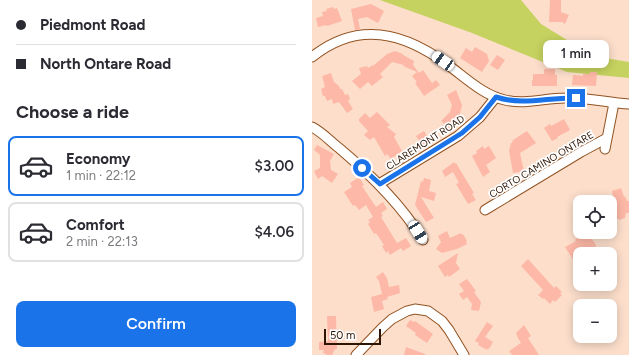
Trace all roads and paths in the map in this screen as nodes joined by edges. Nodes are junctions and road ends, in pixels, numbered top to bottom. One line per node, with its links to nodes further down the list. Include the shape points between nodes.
1 (312, 57): 2 (street, via 339,40 364,34 386,35 420,47)
2 (496, 97): 3 (street, via 516,102 565,98); 8 (street, CLAREMONT ROAD, via 480,117 462,133)
3 (614, 103): 4 (street); 6 (street, CORTO CAMINO ONTARE)
4 (629, 104)
5 (312, 127): 8 (street)
6 (607, 138): 7 (street, CORTO CAMINO ONTARE); 9 (street, CORTO CAMINO ONTARE)
7 (605, 149)
8 (380, 184): 10 (street, via 401,208)
9 (486, 210)
10 (423, 240)
11 (356, 355): 12 (street, via 392,319 415,309 428,311 442,321)
12 (464, 355)

